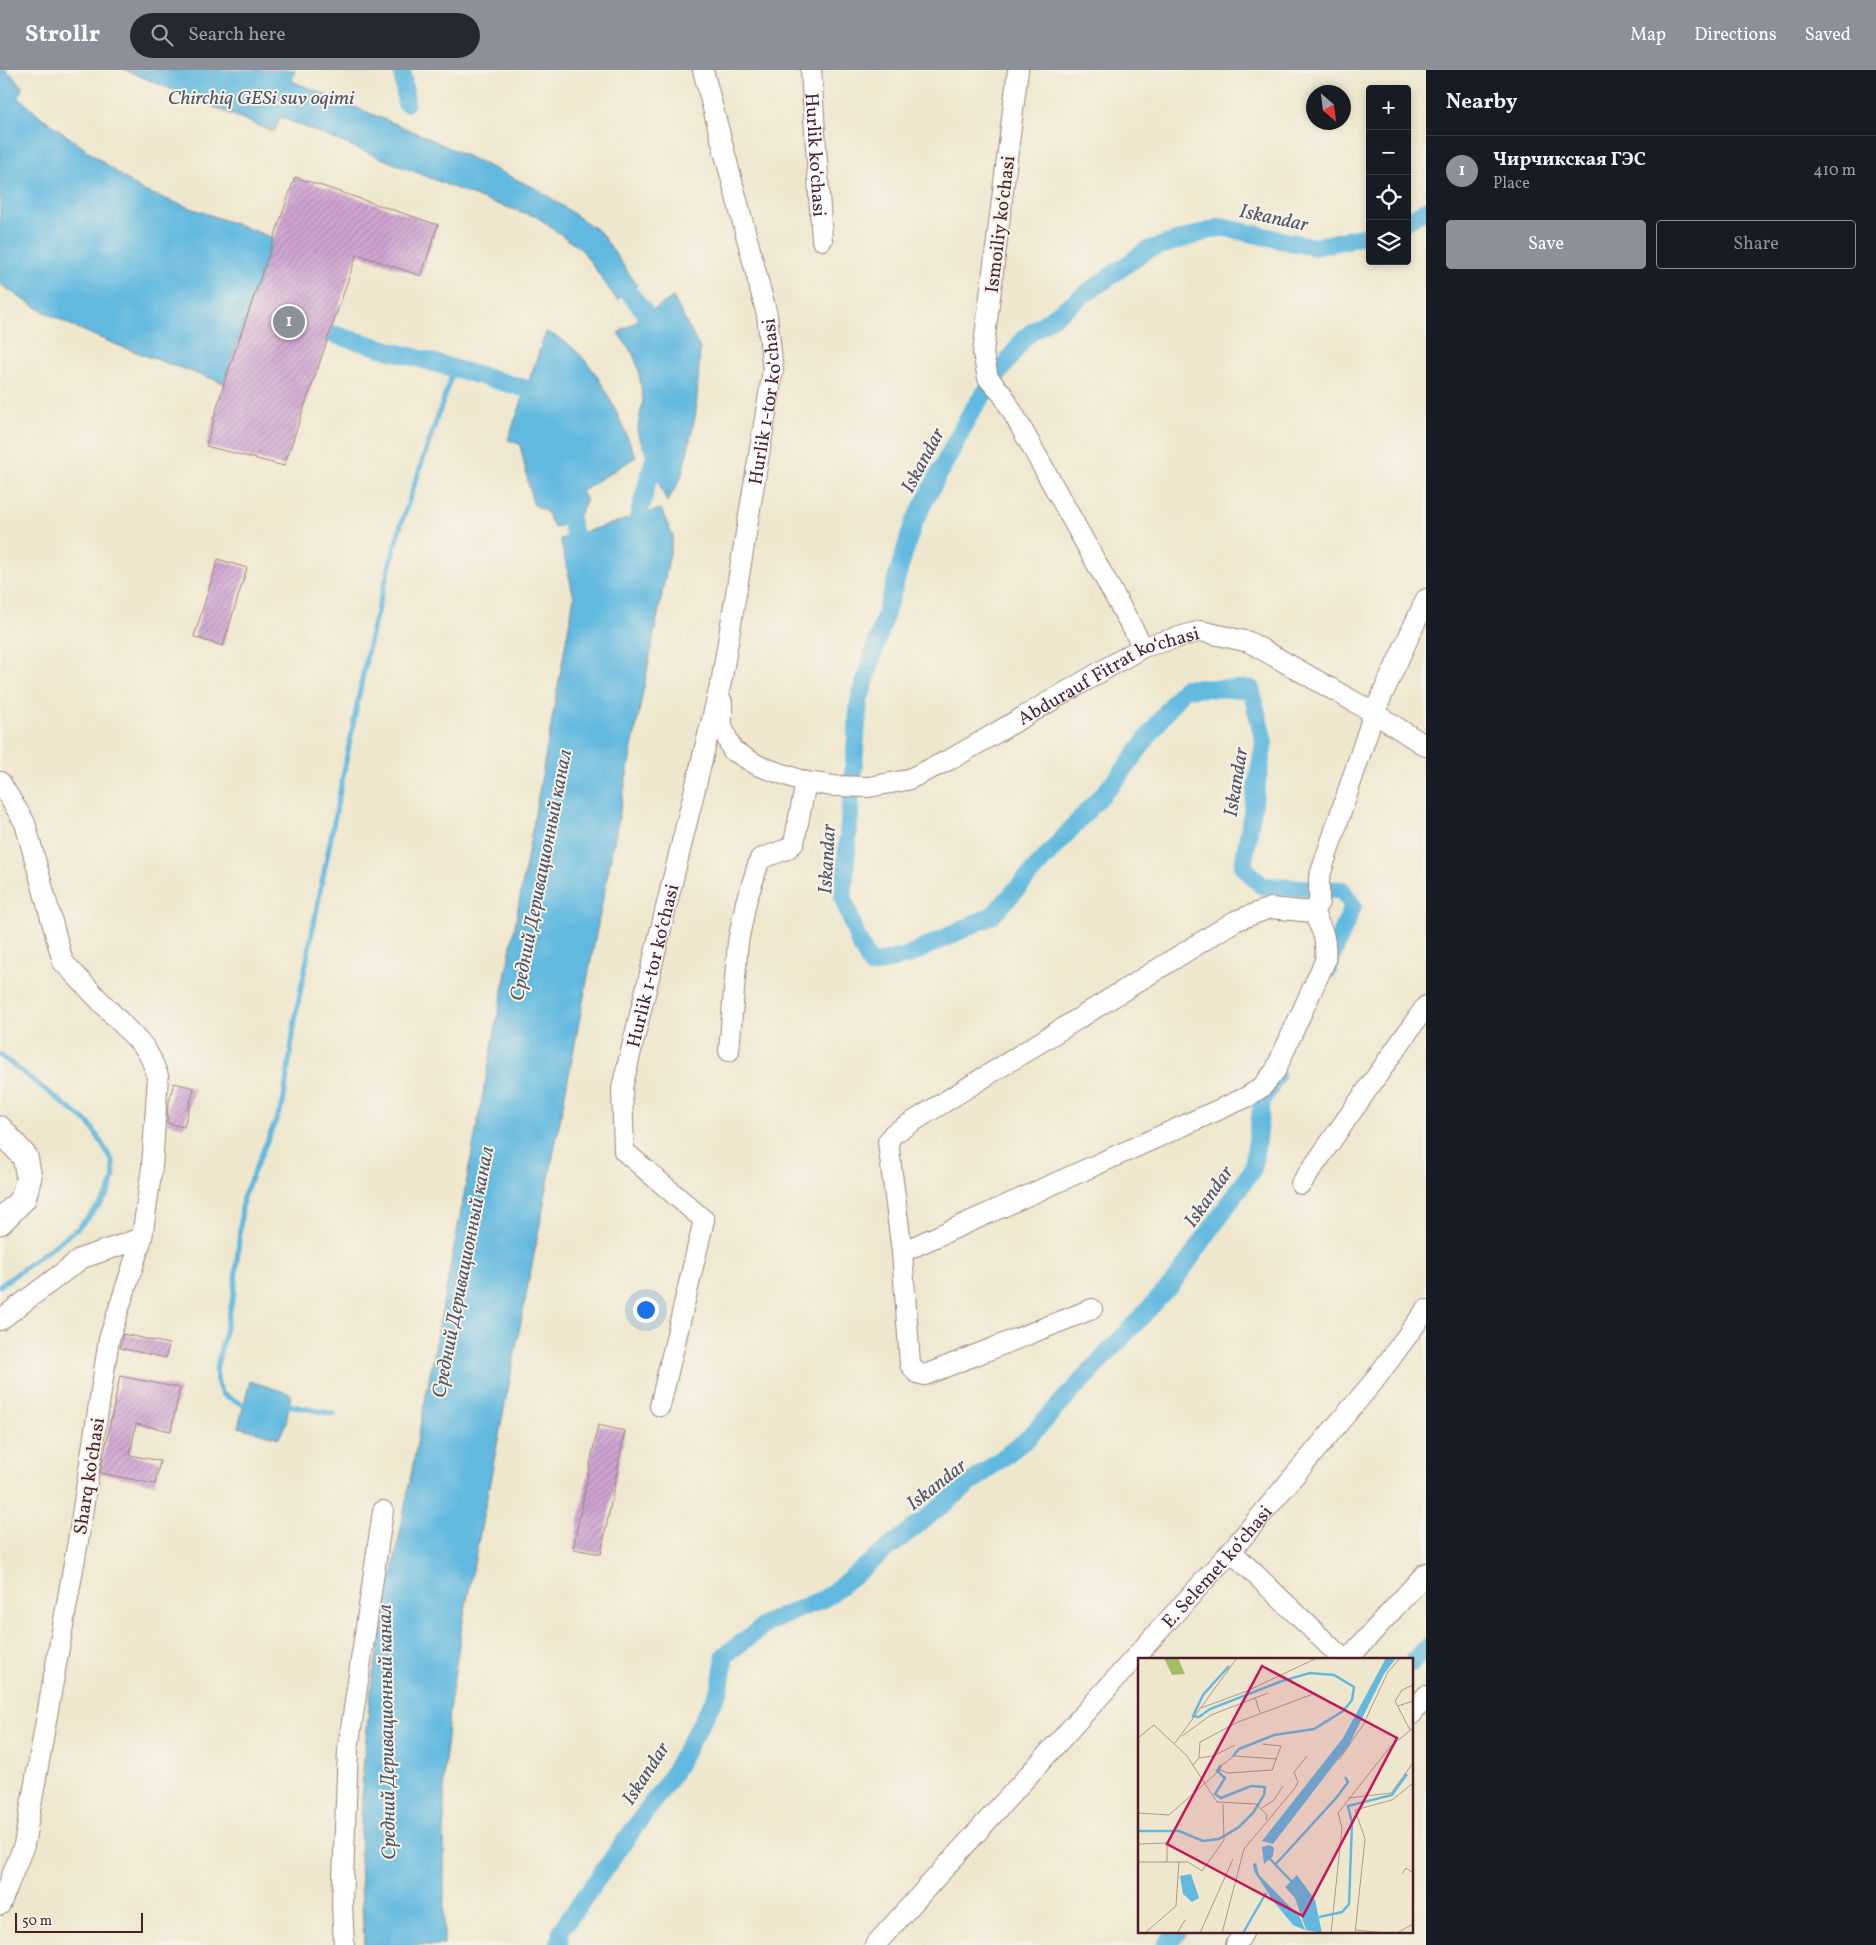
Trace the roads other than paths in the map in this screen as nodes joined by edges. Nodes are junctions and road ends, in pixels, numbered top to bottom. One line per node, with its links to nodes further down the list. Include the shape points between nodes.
1 (703, 70): 7 (street, Hurlik 1-tor ko‘chasi, via 767,315 773,370)
2 (811, 70): 4 (street, Hurlik ko‘chasi)
3 (1018, 70): 6 (street, Ismoiliy ko‘chasi, via 983,354 988,378 1004,395)
4 (822, 240)
5 (1426, 599): 8 (street)
6 (1143, 647): 8 (street, Abdurauf Fitrat ko‘chasi, via 1201,631 1249,642); 12 (street, Abdurauf Fitrat ko‘chasi, via 953,758 907,780 869,787)
7 (722, 678): 11 (street, Hurlik 1-tor ko‘chasi, via 722,726 732,750 759,766); 24 (street, Hurlik 1-tor ko‘chasi, via 622,1088 624,1151 704,1220)
8 (1374, 713): 9 (street, Abdurauf Fitrat ko‘chasi); 13 (street, via 1319,878)
9 (1426, 746)
10 (0, 782): 19 (street, Sharq ko'chasi, via 25,823 63,962 145,1048 158,1076 152,1167)
11 (806, 782): 12 (street, Hurlik 1-tor ko‘chasi); 15 (street, via 794,843 760,859 746,902 738,942)
12 (834, 786)
13 (1316, 907): 20 (street, via 1326,942 1326,961 1274,1071 1262,1087 1247,1097); 20 (street, via 1270,908 1235,921 892,1134 888,1142)
14 (1426, 1006): 17 (street)
15 (729, 1051)
16 (0, 1129): 18 (street, via 26,1157 29,1177 23,1199)
17 (1301, 1184)
18 (0, 1222)
19 (142, 1238): 23 (street, via 82,1258); 32 (street, Sharq ko'chasi, via 109,1339 78,1541 24,1845)
20 (902, 1252): 21 (street, via 910,1364 917,1373 925,1375)
21 (1092, 1309)
22 (1426, 1310): 26 (street, E. Selemet ko‘chasi, via 1374,1381)
23 (0, 1320)
24 (660, 1406)
25 (383, 1511): 34 (street, via 348,1749 342,1904)
26 (1231, 1551): 28 (street); 35 (street, E. Selemet ko‘chasi)
27 (1426, 1573): 29 (street)
28 (1342, 1658)
29 (1349, 1658)
30 (1426, 1696): 31 (street)
31 (1414, 1711)
32 (0, 1905)
33 (1243, 1932): 36 (street)
34 (344, 1945)
35 (875, 1945)
36 (1236, 1945)

